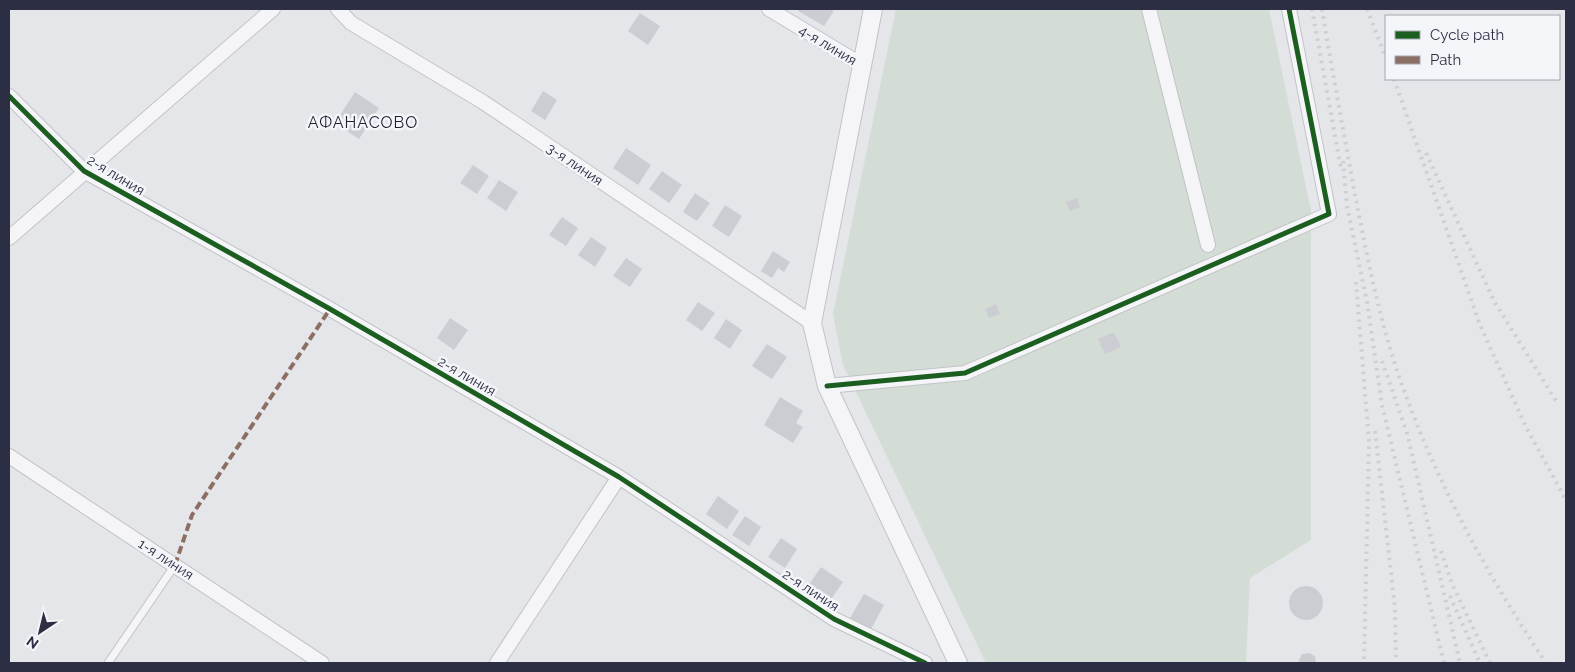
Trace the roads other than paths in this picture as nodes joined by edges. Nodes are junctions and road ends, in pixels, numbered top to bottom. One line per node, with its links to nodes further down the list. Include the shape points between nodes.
1 (273, 9): 9 (street)
2 (338, 9): 12 (street, 3-я линия, via 351,23 483,102)
3 (769, 9): 7 (street, 4-я линия)
4 (873, 9): 7 (street)
5 (1149, 9): 11 (street)
6 (1290, 9): 13 (street, via 1330,214 965,373)
7 (862, 66): 12 (street)
8 (9, 96): 9 (street, 2-я линия)
9 (84, 171): 10 (street); 15 (street, 2-я линия)
10 (9, 238)
11 (1208, 245)
12 (812, 323): 13 (street)
13 (827, 386): 21 (street)
14 (9, 456): 16 (street, 1-я линия)
15 (618, 476): 19 (street); 20 (street, 2-я линия, via 834,619)
16 (174, 565): 17 (lane); 18 (street, 1-я линия)
17 (108, 663)
18 (322, 663)
19 (497, 663)
20 (925, 663)
21 (958, 663)

